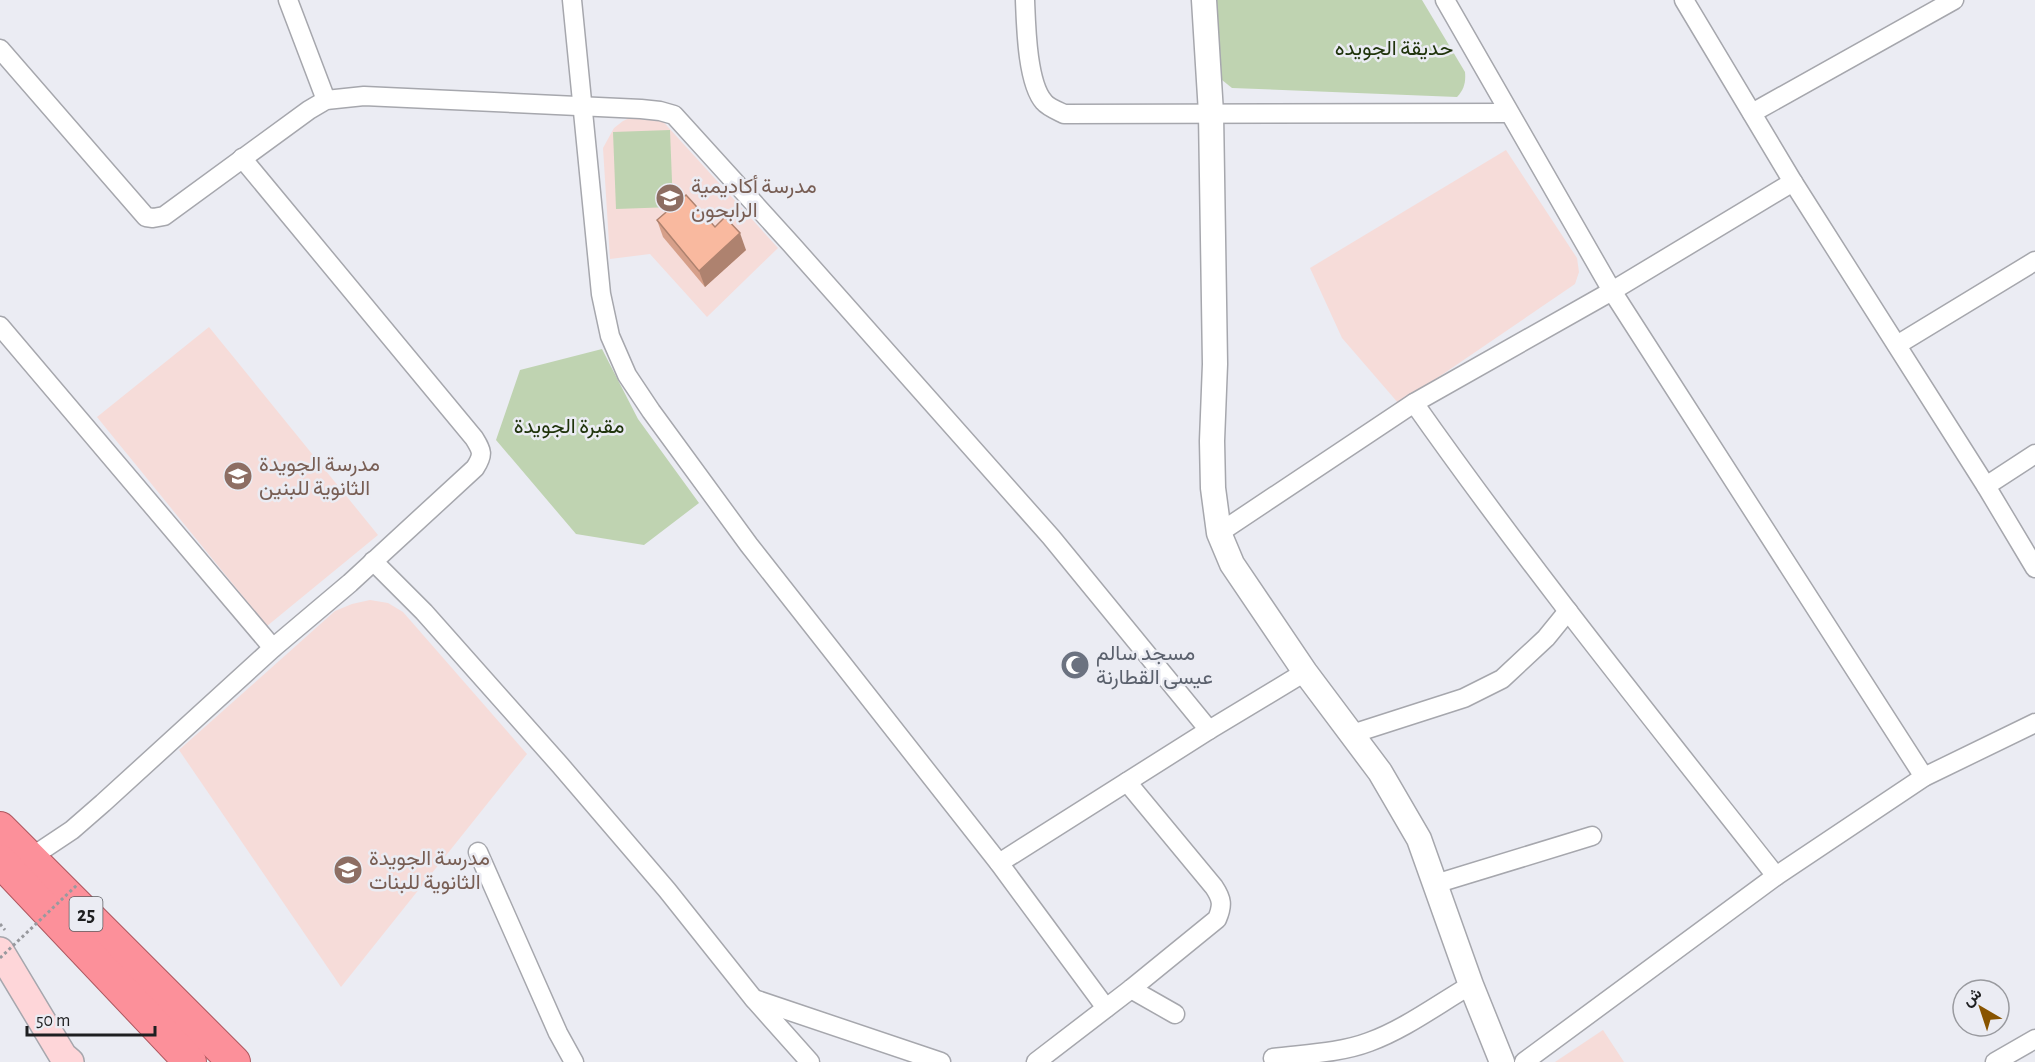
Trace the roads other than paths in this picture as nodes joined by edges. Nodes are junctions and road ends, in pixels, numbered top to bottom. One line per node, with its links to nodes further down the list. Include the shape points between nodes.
1 (288, 0): 9 (street)
2 (572, 0): 10 (street)
3 (1025, 0): 11 (street, via 1028,54 1043,102 1064,114)
4 (1204, 0): 11 (street)
5 (1445, 0): 12 (street)
6 (1684, 0): 13 (street)
7 (1954, 0): 13 (street)
8 (0, 49): 14 (street, via 146,216 164,216)
9 (326, 100): 10 (street, via 364,96); 14 (street)
10 (581, 106): 30 (street, via 660,111 674,115 689,129 1050,537); 38 (street, via 601,294 610,336 627,375 748,544)
11 (1211, 113): 12 (street); 23 (street, via 1215,364 1212,441)
12 (1509, 113): 17 (street)
13 (1752, 113): 15 (street)
14 (242, 158): 24 (street, via 481,450 476,468)
15 (1793, 182): 17 (street); 19 (street)
16 (2035, 261): 19 (street)
17 (1612, 291): 20 (street); 32 (street)
18 (0, 326): 27 (street)
19 (1897, 345): 22 (street)
20 (1414, 403): 23 (street); 26 (street)
21 (2035, 454): 22 (street)
22 (1986, 486): 25 (street)
23 (1219, 533): 28 (street, via 1232,564)
24 (373, 561): 27 (street); 44 (street, via 424,612 560,765)
25 (2035, 568)
26 (1568, 611): 31 (street, via 1546,638 1502,679 1464,698); 39 (street)
27 (273, 648): 37 (street, via 72,830)
28 (1305, 672): 30 (street); 31 (street)
29 (2035, 723): 32 (street)
30 (1209, 730): 33 (street)
31 (1352, 734): 40 (street, via 1401,806)
32 (1924, 777): 39 (street)
33 (1127, 782): 38 (street); 43 (street, via 1214,887 1222,907 1217,919)
34 (0, 828): 37 (highway, 25)
35 (1592, 836): 40 (street)
36 (478, 852): 54 (street)
37 (15, 859): 45 (highway, 25); 51 (highway, 25)
38 (999, 863): 46 (street)
39 (1776, 876): 59 (street)
40 (1436, 884): 42 (street)
41 (0, 951): 50 (main road)
42 (1471, 985): 49 (street, via 1368,1042); 58 (street)
43 (1131, 989): 46 (street); 47 (street)
44 (753, 998): 55 (street); 56 (street)
45 (173, 999): 52 (highway, 25); 53 (highway)
46 (1106, 1008): 57 (street)
47 (1175, 1014)
48 (2035, 1040): 60 (street)
49 (1273, 1058)
50 (66, 1060)
51 (190, 1062)
52 (234, 1062)
53 (251, 1062)
54 (574, 1062)
55 (810, 1062)
56 (941, 1062)
57 (1036, 1062)
58 (1503, 1062)
59 (1524, 1062)
60 (1995, 1062)

